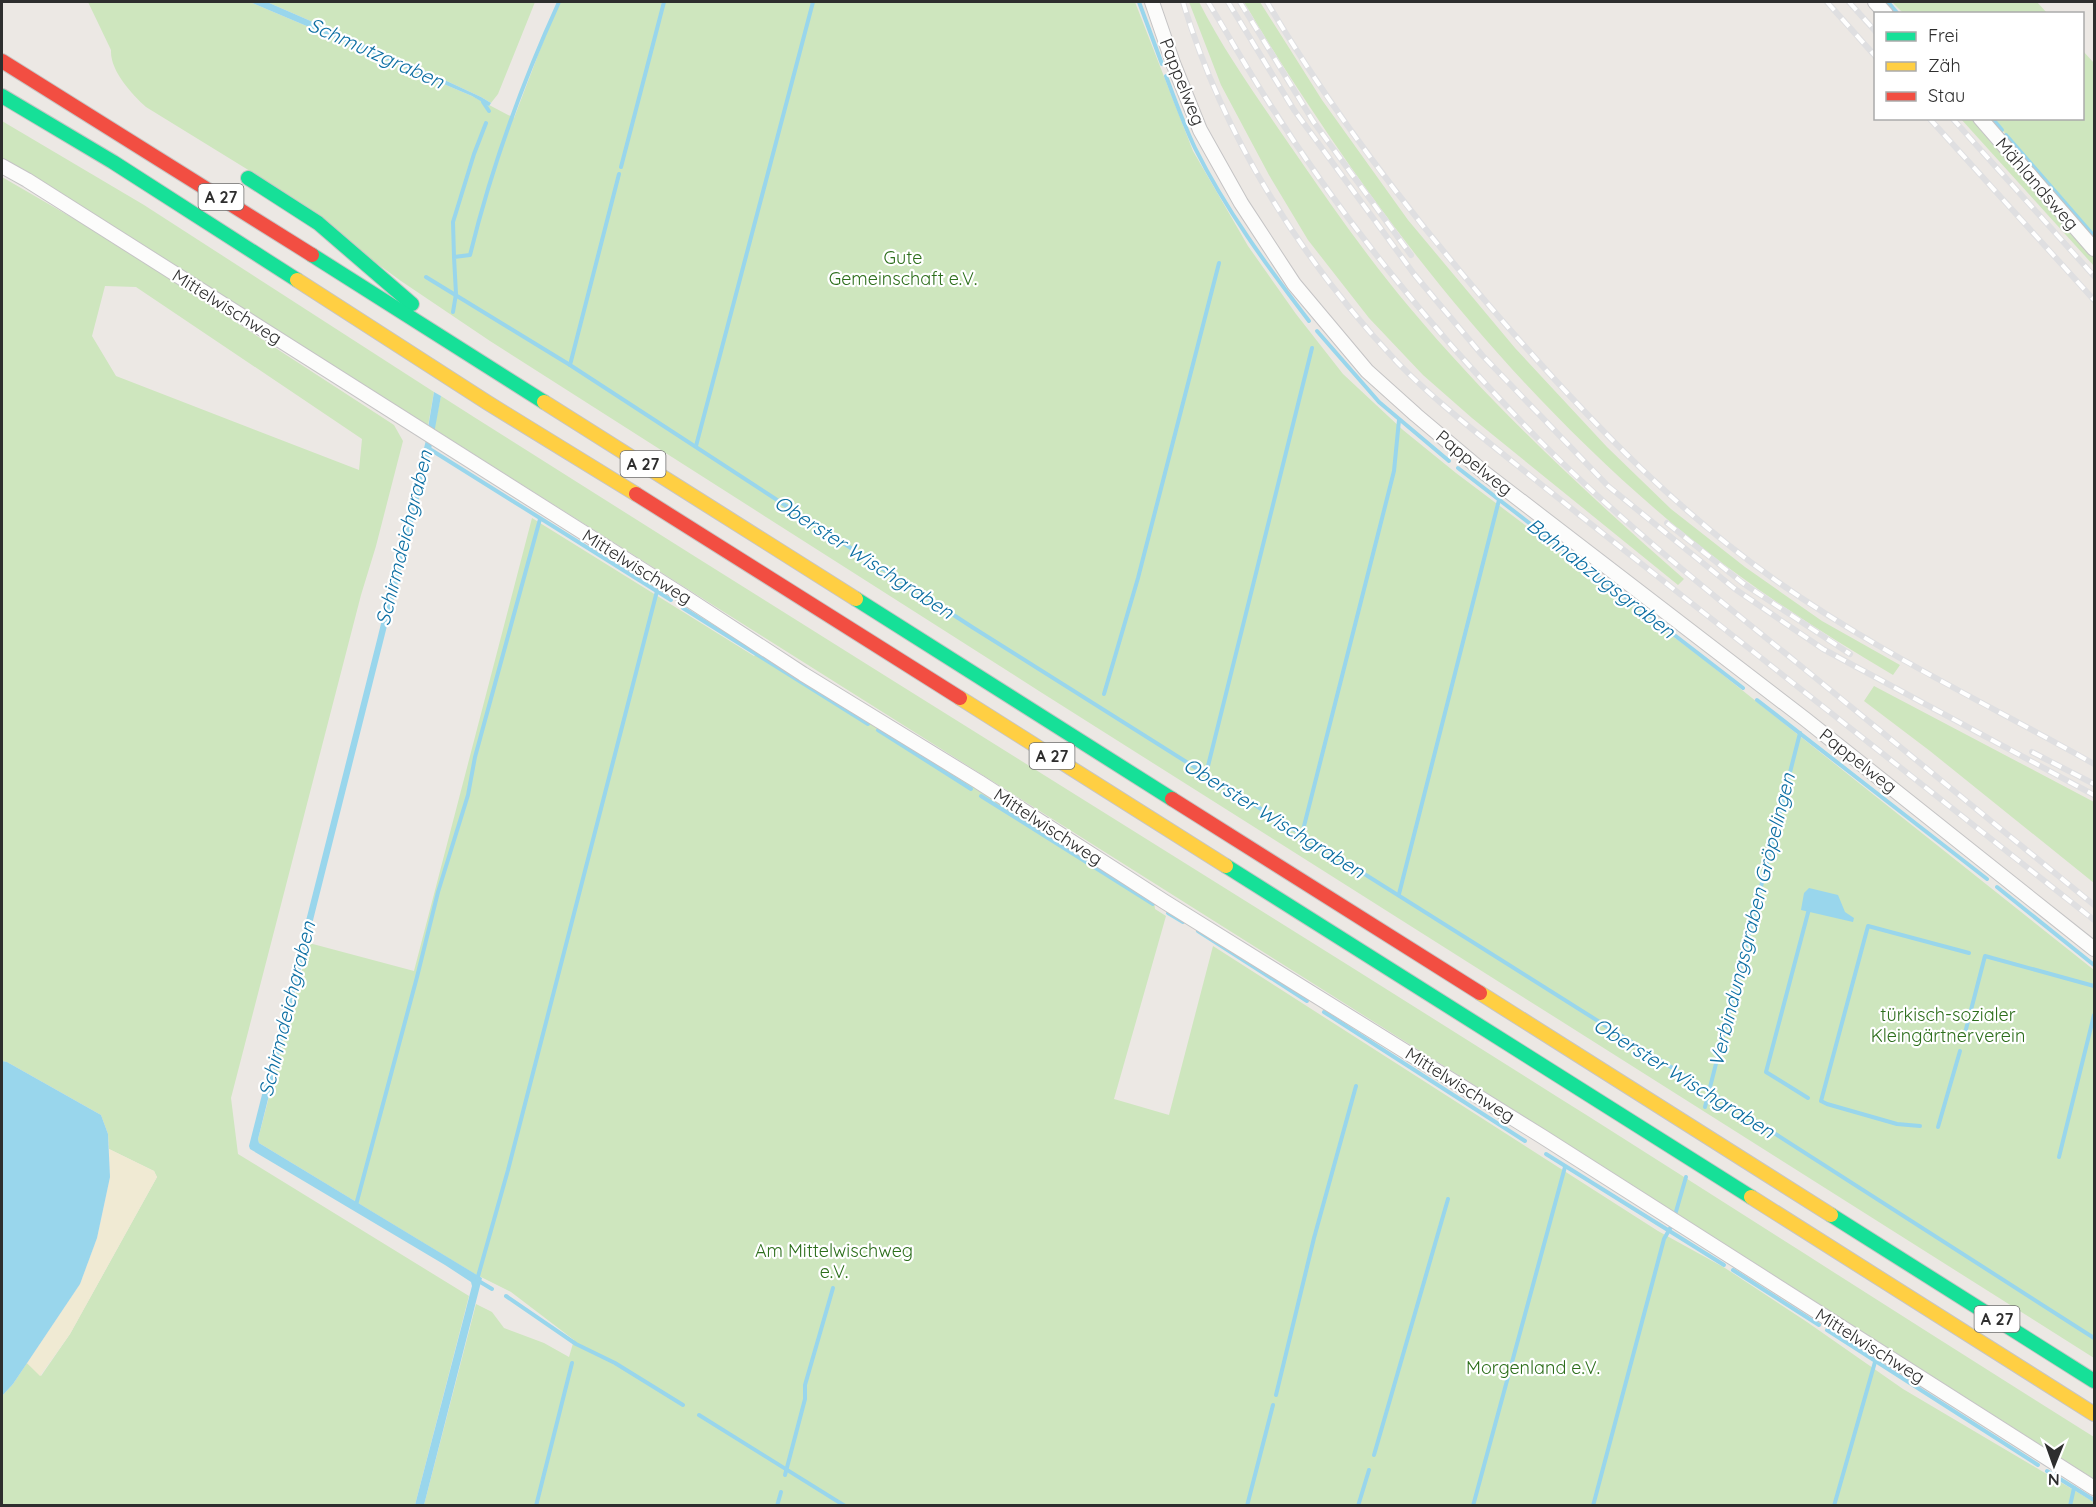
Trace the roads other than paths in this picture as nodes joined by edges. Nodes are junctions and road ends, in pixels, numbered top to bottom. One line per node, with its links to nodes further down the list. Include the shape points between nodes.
1 (1152, 2): 9 (street, Pappelweg, via 1200,130 1241,203 1294,284 1367,370 1486,474 1805,719)
2 (2, 61): 8 (highway, A 27)
3 (2, 96): 11 (highway, A 27, via 113,162 488,403)
4 (1982, 120): 7 (street, Mählandsweg)
5 (2, 166): 12 (street, Mittelwischweg)
6 (248, 178): 8 (highway, via 318,223 412,304)
7 (2094, 249)
8 (439, 336): 10 (highway, A 27)
9 (2094, 949)
10 (2094, 1381)
11 (2094, 1414)
12 (2094, 1488)

